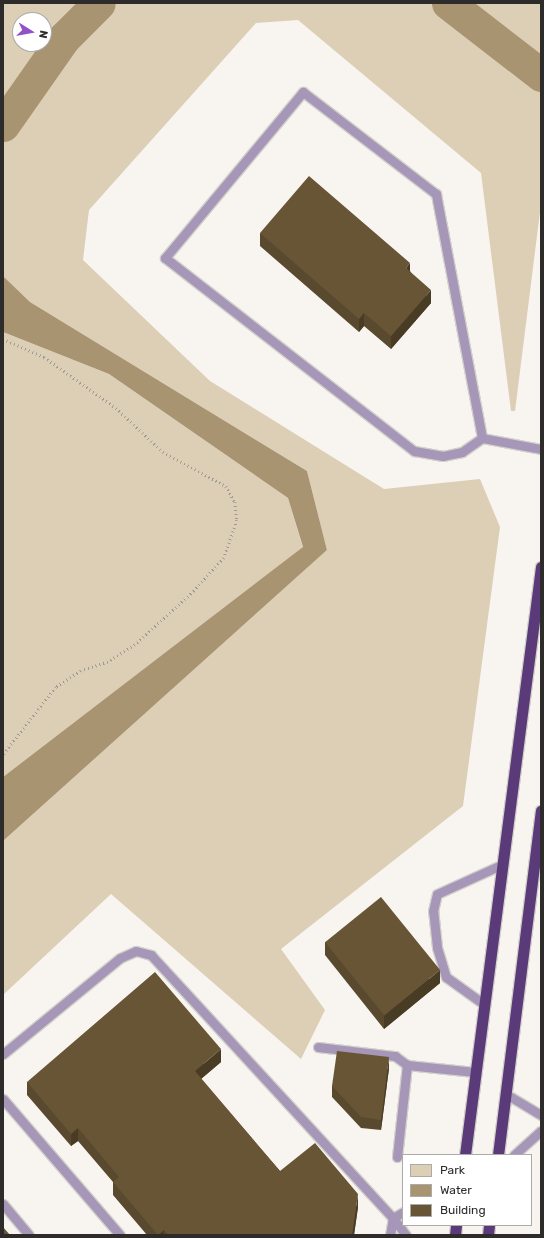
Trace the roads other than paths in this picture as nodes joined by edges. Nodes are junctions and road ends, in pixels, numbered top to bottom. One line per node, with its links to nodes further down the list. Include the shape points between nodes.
1 (482, 438): 1 (lane, via 436,194 303,92 165,258 414,451 443,456 462,452); 2 (lane)
2 (541, 449)
3 (541, 567): 5 (highway)
4 (541, 811): 11 (highway)
5 (503, 864): 6 (highway); 6 (lane, via 438,894 433,911 437,947 446,977)
6 (485, 1005): 10 (highway)
7 (318, 1047): 9 (lane, via 395,1056)
8 (3, 1054): 21 (lane, via 120,958 136,951 146,952 155,958)
9 (407, 1065): 10 (lane); 18 (lane)
10 (475, 1072): 15 (highway)
11 (506, 1094): 13 (lane); 16 (highway)
12 (3, 1099): 23 (lane)
13 (541, 1115)
14 (541, 1131): 17 (lane)
15 (465, 1154)
16 (498, 1154)
17 (515, 1154)
18 (396, 1157)
19 (3, 1204): 22 (lane)
20 (402, 1213): 21 (lane)
21 (393, 1218): 24 (lane); 25 (lane)
22 (30, 1235)
23 (120, 1235)
24 (390, 1235)
25 (406, 1235)

